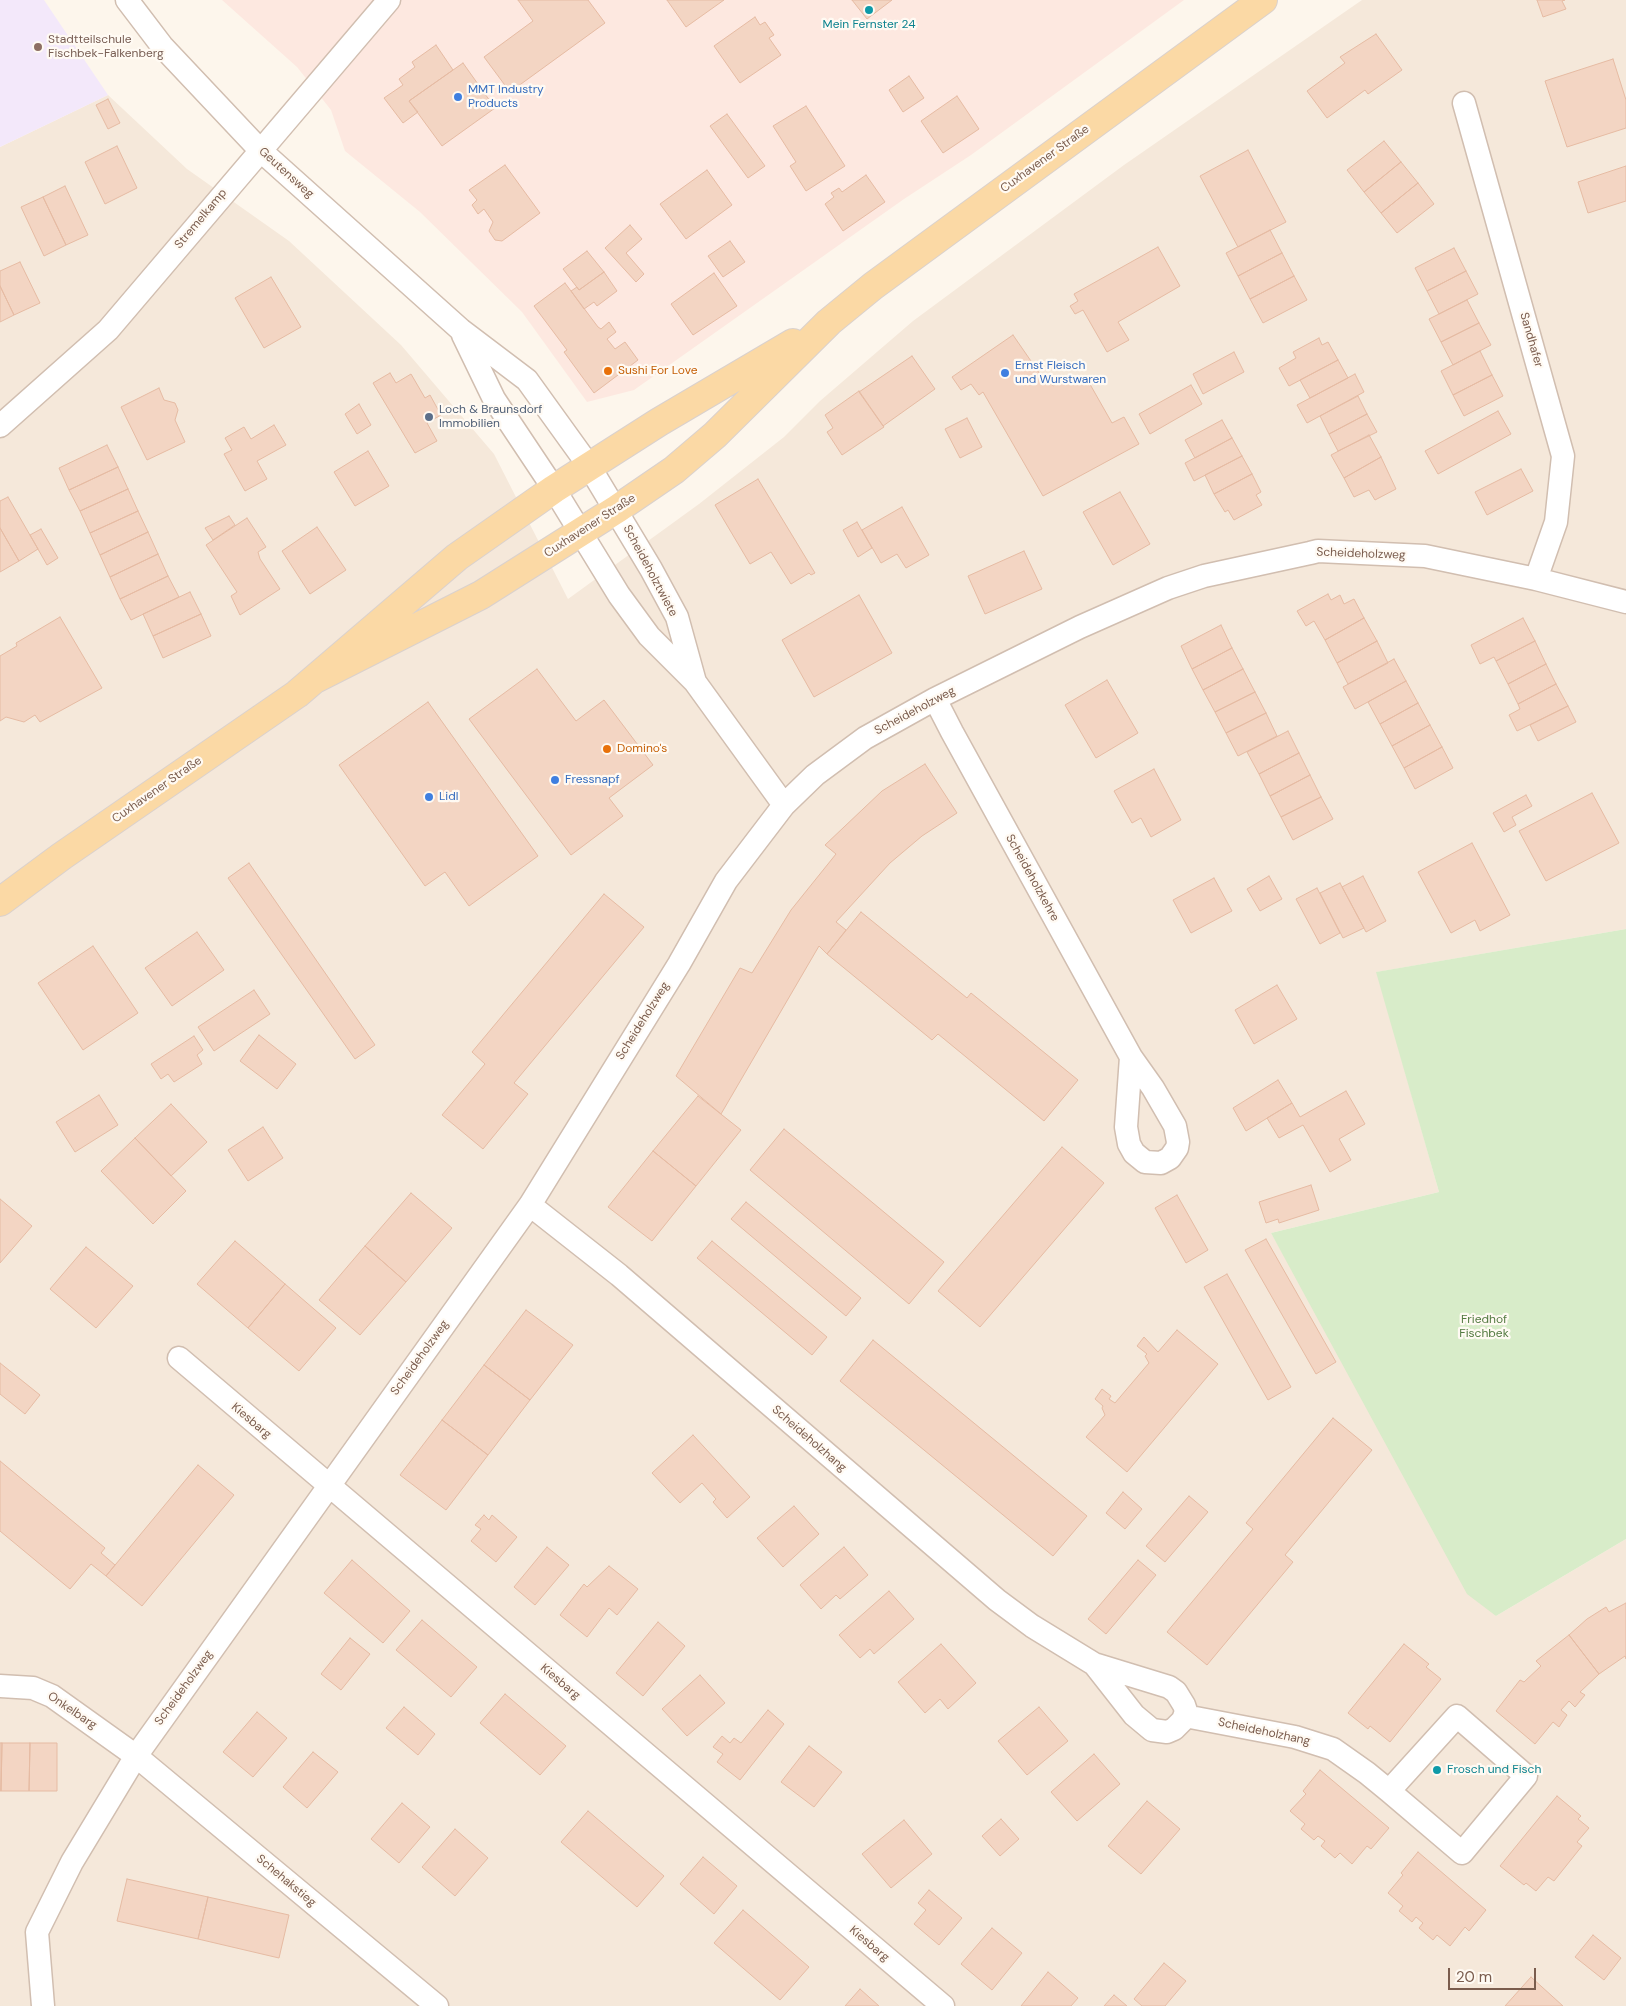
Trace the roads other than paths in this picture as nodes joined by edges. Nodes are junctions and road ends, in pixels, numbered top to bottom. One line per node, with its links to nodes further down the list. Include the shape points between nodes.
1 (127, 0): 5 (street, Geutensweg, via 162,46)
2 (389, 0): 5 (street, Stremelkamp)
3 (1263, 0): 6 (main road, Cuxhavener Straße, via 937,238)
4 (1464, 103): 13 (street, Sandhafer, via 1563,456 1556,522)
5 (260, 150): 7 (street, Geutensweg); 8 (street, Stremelkamp, via 108,330)
6 (829, 322): 9 (main road, Cuxhavener Straße); 11 (main road, Cuxhavener Straße, via 684,463)
7 (462, 330): 9 (street, Geutensweg, via 527,380); 10 (street, Geutensweg, via 494,399)
8 (0, 426)
9 (589, 466): 10 (main road, Cuxhavener Straße); 11 (street, Scheideholztwiete)
10 (554, 489): 12 (street, Scheideholztwiete); 15 (main road, Cuxhavener Straße, via 457,557)
11 (617, 509): 12 (main road, Cuxhavener Straße); 16 (street, Scheideholztwiete, via 677,617)
12 (581, 532): 15 (main road, Cuxhavener Straße, via 481,595); 16 (street, Scheideholztwiete, via 619,595 649,636)
13 (1536, 579): 14 (street, Scheideholzweg); 17 (street, Scheideholzweg, via 1425,556 1318,551 1204,576 1168,588 1080,627)
14 (1626, 602)
15 (315, 680): 19 (main road, Cuxhavener Straße)
16 (695, 682): 18 (street, Scheideholztwiete)
17 (935, 699): 18 (street, Scheideholzweg, via 865,738); 20 (street, Scheideholzkehre)
18 (784, 804): 21 (street, Scheideholzweg, via 726,881 679,964)
19 (0, 902)
20 (1131, 1057)
21 (530, 1205): 23 (street, Scheideholzweg); 24 (street, Scheideholzhang, via 619,1275 956,1567 1032,1626)
22 (179, 1358): 23 (street, Kiesbarg)
23 (328, 1486): 27 (street, Scheideholzweg); 31 (street, Kiesbarg)
24 (1094, 1664): 26 (street, Scheideholzhang, via 1169,1687 1181,1698); 26 (street, Scheideholzhang, via 1134,1715 1152,1730 1160,1733 1174,1729)
25 (0, 1686): 27 (street, Onkelbarg, via 33,1688 52,1696)
26 (1185, 1716): 28 (street, Scheideholzhang, via 1314,1742 1350,1760)
27 (136, 1756): 29 (street, Scheideholzweg, via 72,1862 37,1932); 30 (street, Schehakstieg)
28 (1389, 1791): 28 (street, Scheideholzhang, via 1457,1716 1526,1776 1462,1853)
29 (43, 2006)
30 (437, 2006)
31 (943, 2006)

